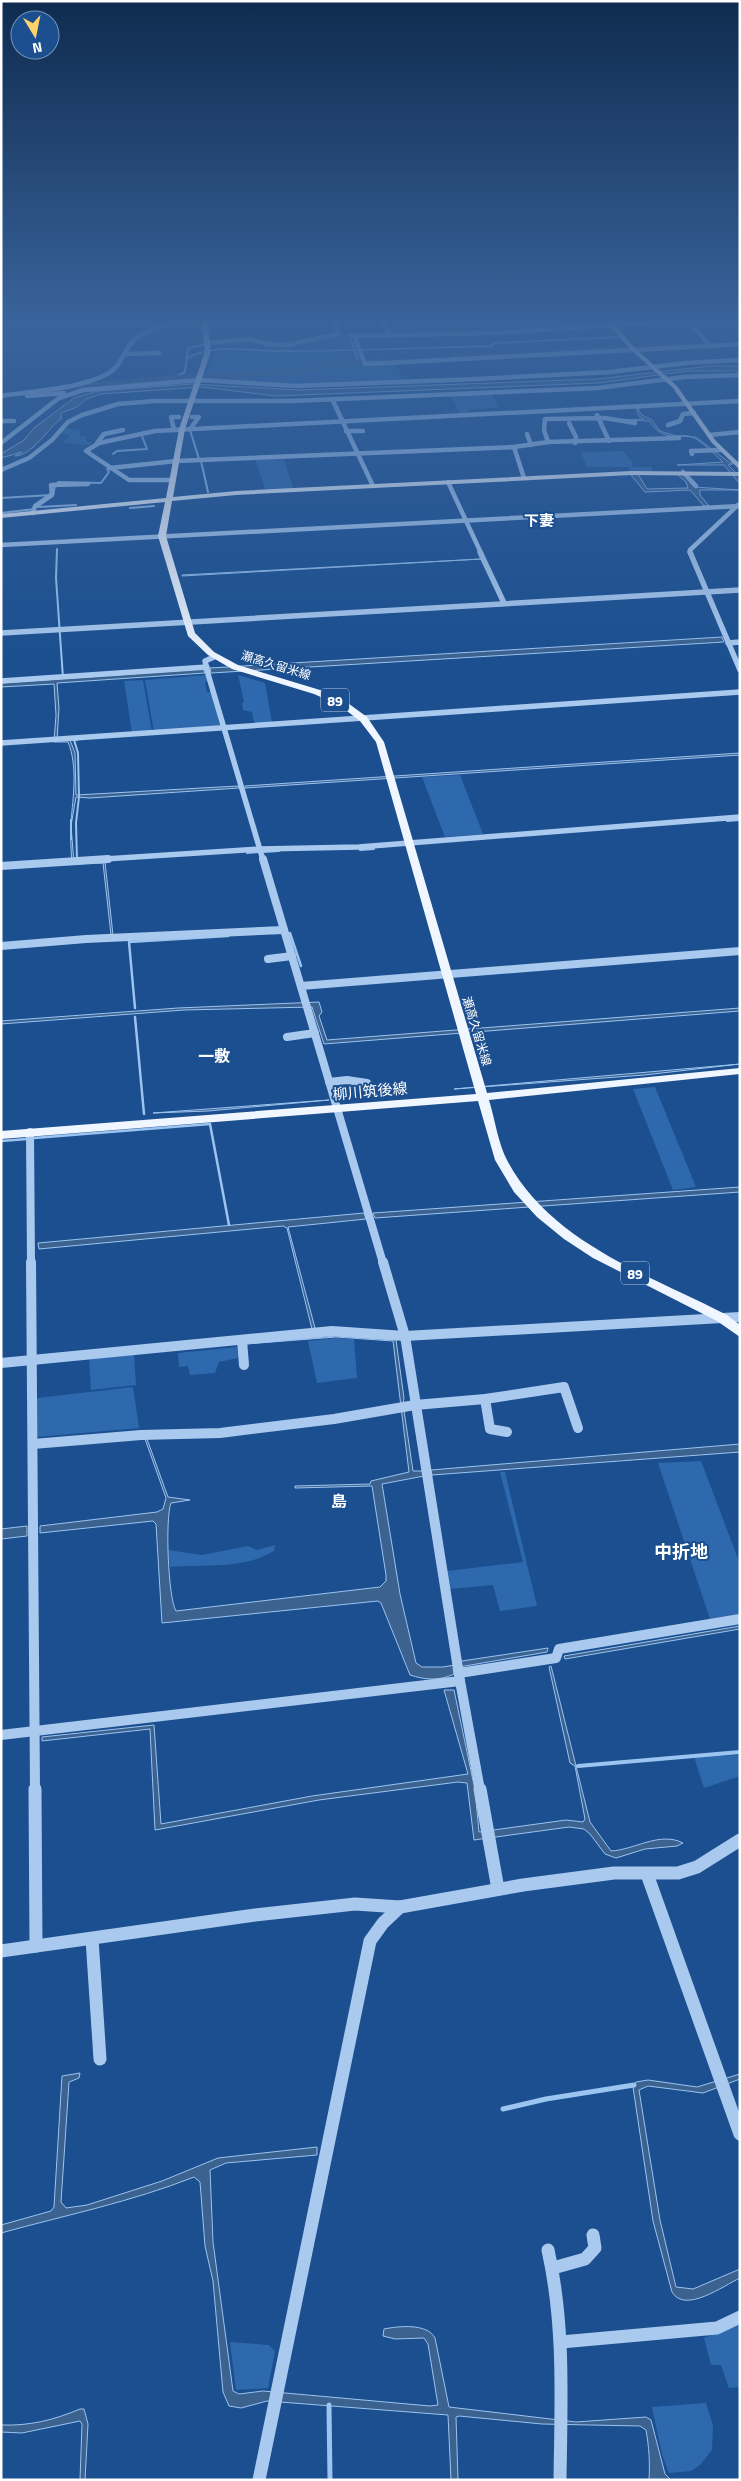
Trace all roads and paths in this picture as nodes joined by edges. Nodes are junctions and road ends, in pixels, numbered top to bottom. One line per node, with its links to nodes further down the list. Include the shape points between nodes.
1 (13, 434): 17 (street)
2 (58, 434): 30 (street, via 29,458)
3 (105, 434): 18 (street)
4 (149, 434): 18 (street)
5 (177, 434): 27 (main road, 瀬高久留米線)
6 (347, 434): 25 (street)
7 (527, 434): 21 (street)
8 (545, 434): 16 (street)
9 (574, 434): 20 (street)
10 (607, 434): 15 (street)
11 (722, 434): 12 (street)
12 (709, 435): 24 (main road)
13 (506, 438): 22 (street)
14 (679, 438): 15 (street)
15 (610, 441): 20 (street)
16 (548, 442): 20 (street); 21 (street)
17 (1, 443)
18 (97, 443): 29 (street, via 86,451)
19 (486, 443): 23 (street)
20 (575, 443)
21 (531, 445): 22 (street)
22 (512, 447): 23 (street); 33 (street)
23 (490, 448): 25 (street)
24 (721, 450): 26 (street, via 691,451); 28 (main road)
25 (356, 453): 27 (street); 37 (street)
26 (692, 454)
27 (176, 461): 29 (street); 34 (main road, 瀬高久留米線)
28 (739, 466)
29 (110, 468): 34 (street, via 129,480)
30 (1, 470)
31 (683, 472): 32 (main road); 33 (main road); 38 (street)
32 (740, 474)
33 (524, 478): 35 (main road)
34 (172, 480): 39 (main road, 瀬高久留米線)
35 (448, 482): 37 (main road); 43 (street)
36 (88, 484): 41 (street, via 51,485 52,494 35,506)
37 (373, 486): 39 (main road, via 236,493)
38 (696, 486)
39 (168, 501): 41 (main road); 44 (main road, 瀬高久留米線 / 89)
40 (739, 505): 43 (street); 47 (street, via 690,550)
41 (33, 513): 42 (main road)
42 (1, 516)
43 (467, 520): 44 (street); 48 (street)
44 (162, 536): 45 (street); 49 (main road, 瀬高久留米線 / 89)
45 (1, 545)
46 (740, 590): 47 (street)
47 (707, 592): 48 (street); 52 (street)
48 (504, 603): 49 (street)
49 (187, 621): 50 (street); 53 (main road, 瀬高久留米線 / 89, via 191,634)
50 (1, 633)
51 (740, 642): 52 (street)
52 (728, 643): 55 (street)
53 (214, 657): 54 (street, via 205,661); 58 (main road, 瀬高久留米線 / 89, via 244,671 314,691)
54 (207, 667): 56 (street); 59 (street)
55 (740, 670)
56 (1, 682)
57 (740, 692): 58 (street)
58 (363, 718): 59 (street); 62 (main road, 瀬高久留米線 / 89, via 380,742)
59 (224, 728): 60 (street); 63 (street)
60 (1, 743)
61 (740, 817): 62 (street)
62 (408, 843): 63 (street); 70 (main road, 瀬高久留米線 / 89)
63 (260, 849): 64 (street); 65 (street)
64 (1, 866)
65 (284, 930): 66 (street); 68 (street)
66 (1, 946)
67 (740, 951): 70 (street)
68 (292, 956): 69 (street); 71 (street)
69 (268, 959)
70 (446, 974): 71 (street); 77 (main road, 瀬高久留米線 / 89)
71 (301, 986): 72 (street)
72 (315, 1033): 73 (street); 75 (street)
73 (287, 1037)
74 (740, 1071): 77 (main road, 柳川筑後線)
75 (329, 1082): 76 (street); 78 (street)
76 (368, 1083)
77 (481, 1090): 78 (main road, 柳川筑後線); 82 (main road, 瀬高久留米線 / 89, via 501,1160 530,1205 574,1240)
78 (337, 1109): 79 (main road, 柳川筑後線); 84 (street)
79 (30, 1132): 80 (main road, 柳川筑後線); 86 (street)
80 (1, 1135)
81 (740, 1317): 82 (street)
82 (722, 1318): 83 (main road, 瀬高久留米線 / 89); 84 (street)
83 (740, 1332)
84 (405, 1336): 85 (street, via 332,1331); 90 (street)
85 (242, 1340): 86 (street); 88 (street)
86 (33, 1360): 87 (street); 93 (street)
87 (1, 1363)
88 (244, 1365)
89 (485, 1399): 90 (street); 91 (street, via 564,1387); 92 (street, via 490,1429)
90 (415, 1405): 93 (street, via 220,1433 142,1435); 95 (street)
91 (578, 1428)
92 (507, 1432)
93 (33, 1444): 96 (street)
94 (740, 1619): 95 (street, via 559,1650 556,1658)
95 (460, 1677): 96 (street); 100 (street)
96 (34, 1731): 97 (street); 103 (street)
97 (1, 1735)
98 (740, 1840): 99 (street, via 696,1867 678,1873)
99 (647, 1874): 100 (street, via 614,1873); 106 (street)
100 (498, 1889): 101 (street)
101 (400, 1908): 102 (street, via 355,1904); 112 (street, via 370,1941)
102 (92, 1939): 103 (street); 105 (street)
103 (36, 1946): 104 (street)
104 (1, 1951)
105 (100, 2058)
106 (740, 2134)
107 (594, 2235): 109 (street, via 595,2248 585,2259)
108 (548, 2250): 109 (street)
109 (553, 2268): 111 (street)
110 (740, 2318): 111 (street, via 718,2328)
111 (561, 2342): 113 (street)
112 (259, 2480)
113 (560, 2480)

